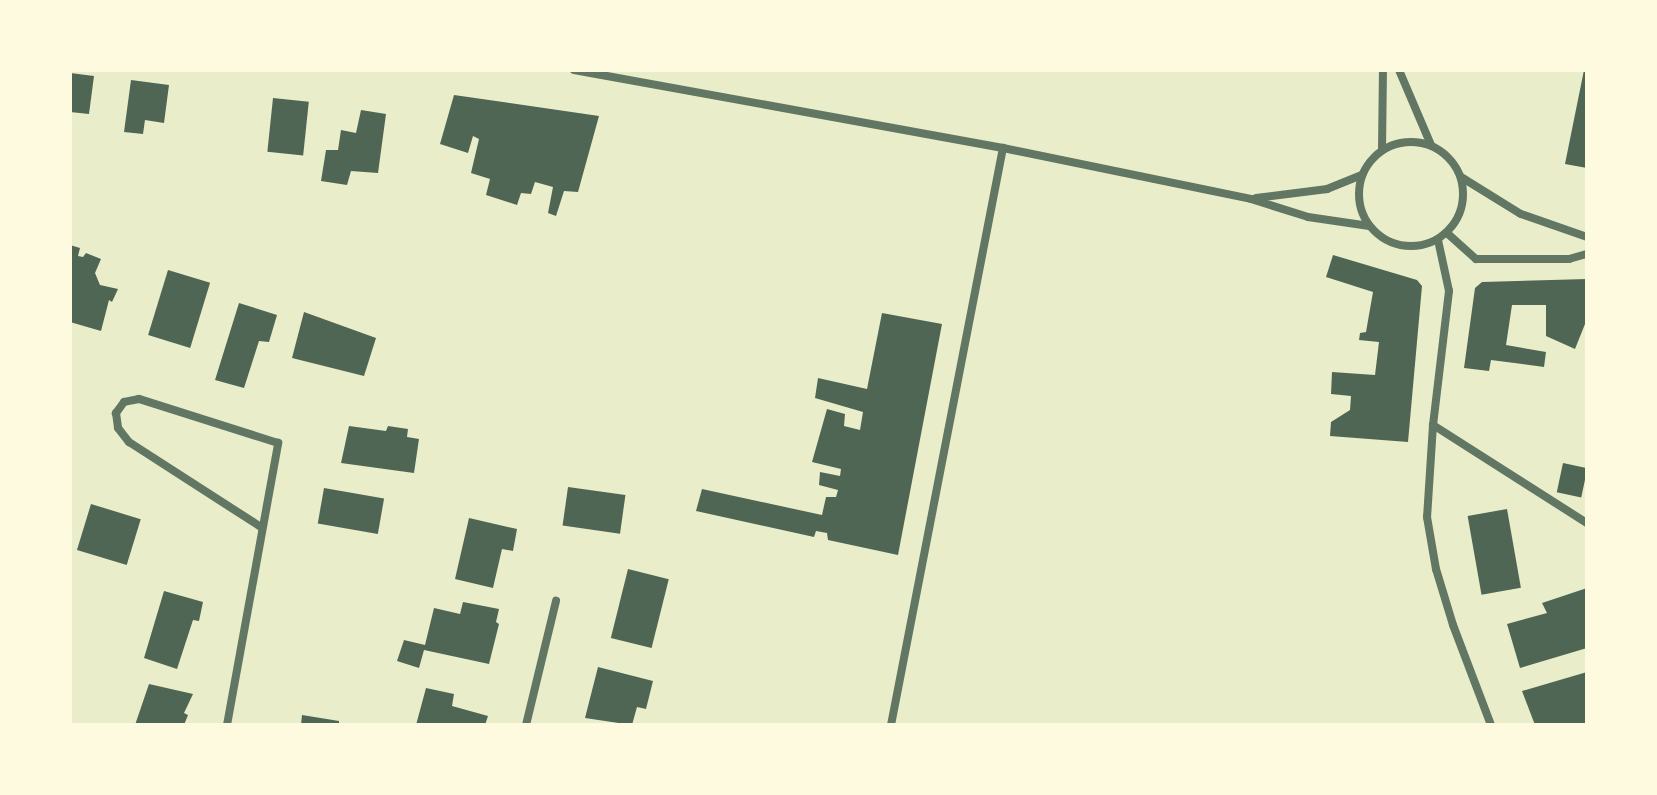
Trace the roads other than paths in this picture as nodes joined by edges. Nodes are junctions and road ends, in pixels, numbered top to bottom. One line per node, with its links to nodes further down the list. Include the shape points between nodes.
1 (574, 70): 5 (street)
2 (1383, 70): 6 (street)
3 (1399, 70): 4 (street)
4 (1431, 145): 6 (street, via 1397,143); 8 (street, via 1449,158)
5 (1003, 148): 9 (street); 21 (street)
6 (1382, 150): 7 (street)
7 (1362, 175): 9 (street, via 1327,189); 10 (street, via 1358,192)
8 (1461, 177): 11 (street, via 1459,217); 12 (street, via 1521,214)
9 (1251, 199): 10 (street, via 1308,217)
10 (1369, 226): 13 (street, via 1400,246 1420,247)
11 (1447, 233): 13 (street); 14 (street, via 1476,259 1569,259)
12 (1587, 237)
13 (1438, 240): 15 (street, via 1449,291)
14 (1587, 254)
15 (1433, 425): 16 (street); 22 (street, via 1427,517 1436,569)
16 (1587, 523)
17 (261, 527): 17 (street, via 278,443 139,399 124,402 116,413 118,428 129,442); 19 (street)
18 (556, 601): 20 (street)
19 (227, 725)
20 (526, 725)
21 (891, 725)
22 (1491, 725)

